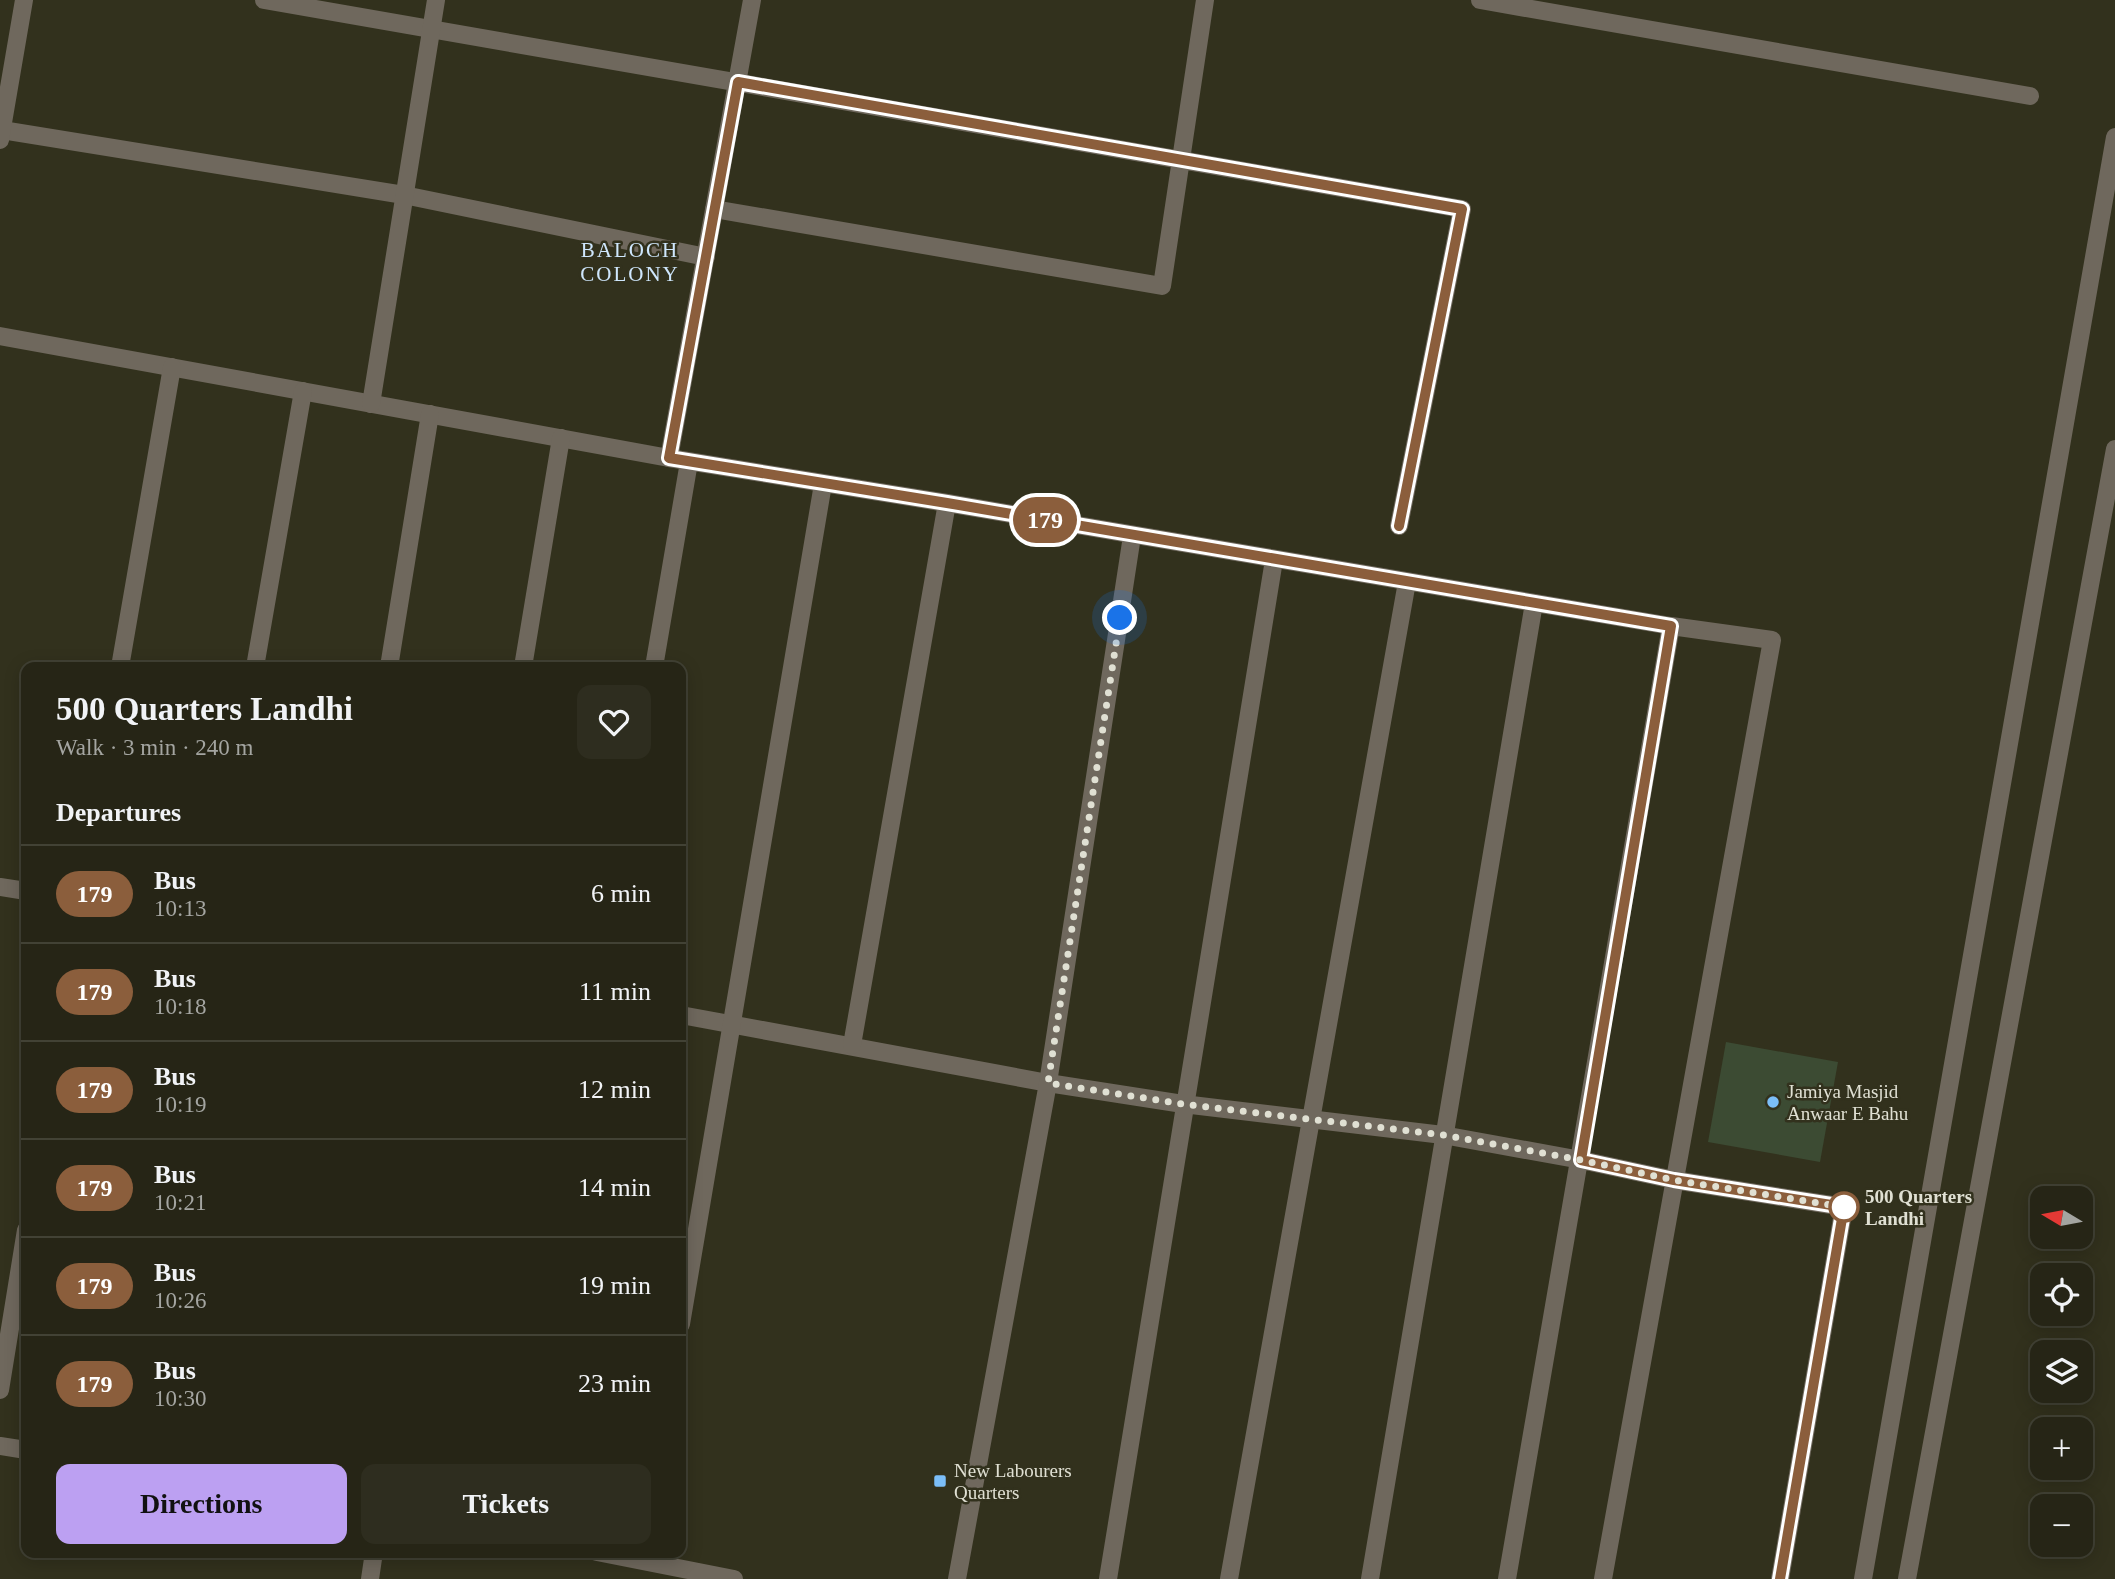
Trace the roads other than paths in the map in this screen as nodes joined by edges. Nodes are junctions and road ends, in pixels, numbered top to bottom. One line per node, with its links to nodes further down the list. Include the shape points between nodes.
1 (24, 0): 10 (street)
2 (264, 0): 7 (street)
3 (436, 0): 7 (street)
4 (752, 0): 8 (street)
5 (1205, 0): 12 (street)
6 (1480, 0): 9 (street)
7 (430, 29): 8 (street); 13 (street)
8 (738, 82): 12 (street); 15 (street)
9 (2030, 96)
10 (1, 135): 13 (street)
11 (2115, 136): 14 (street)
12 (1181, 160): 15 (street, via 1162,286); 28 (street, via 1462,209)
13 (404, 195): 16 (street); 20 (street)
14 (2110, 199): 66 (street)
15 (714, 209): 16 (street)
16 (706, 257): 24 (street)
17 (0, 336): 18 (street)
18 (172, 367): 19 (street); 34 (street)
19 (303, 391): 20 (street); 35 (street)
20 (371, 404): 21 (street)
21 (430, 414): 22 (street); 36 (street)
22 (561, 438): 24 (street); 37 (street)
23 (2115, 449): 67 (street)
24 (669, 458): 25 (street)
25 (689, 461): 26 (street); 38 (street)
26 (823, 484): 27 (street); 42 (street)
27 (947, 503): 29 (street); 43 (street)
28 (1399, 526)
29 (1132, 536): 30 (street); 44 (street)
30 (1274, 560): 31 (street); 45 (street)
31 (1407, 582): 32 (street); 46 (street)
32 (1534, 603): 33 (street); 47 (street)
33 (1671, 626): 48 (street); 49 (street, via 1772,640)
34 (121, 662)
35 (256, 662)
36 (390, 662)
37 (524, 662)
38 (655, 662)
39 (0, 887): 40 (street)
40 (21, 890)
41 (686, 1016): 42 (street)
42 (730, 1025): 43 (street); 51 (street)
43 (852, 1045): 44 (street)
44 (1048, 1083): 45 (street); 59 (street)
45 (1183, 1104): 46 (street); 60 (street)
46 (1312, 1118): 47 (street); 61 (street)
47 (1443, 1135): 48 (street); 62 (street)
48 (1581, 1160): 49 (street); 63 (street)
49 (1674, 1180): 64 (street); 65 (street, via 1844,1207)
50 (21, 1261): 52 (street)
51 (686, 1293)
52 (0, 1390)
53 (0, 1446): 54 (street)
54 (21, 1449)
55 (373, 1558): 57 (street)
56 (650, 1558): 58 (street)
57 (370, 1579)
58 (734, 1579)
59 (957, 1579)
60 (1108, 1579)
61 (1229, 1579)
62 (1370, 1579)
63 (1507, 1579)
64 (1602, 1579)
65 (1780, 1579)
66 (1863, 1579)
67 (1906, 1579)

